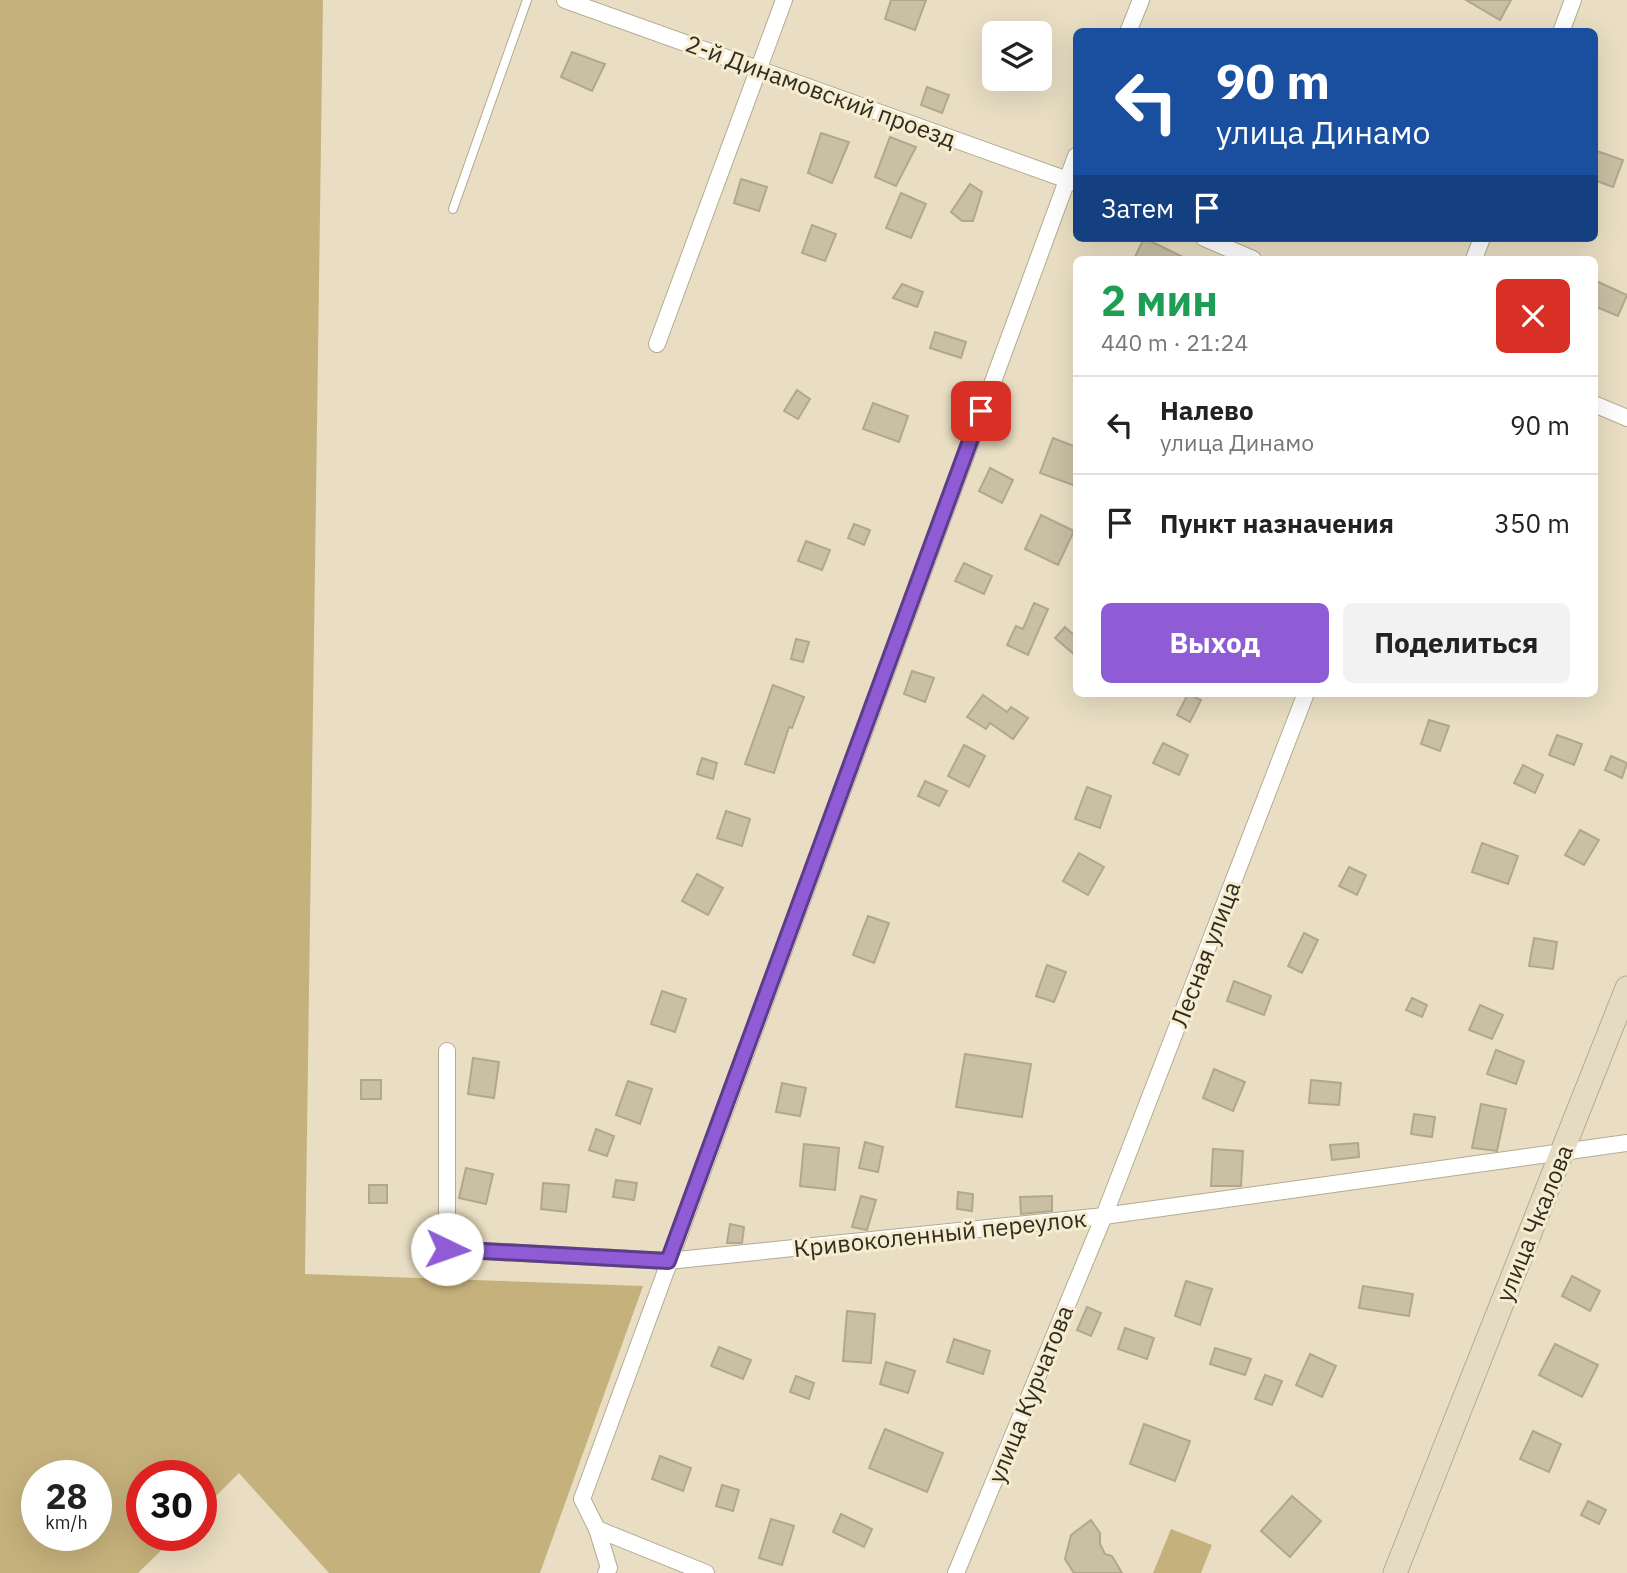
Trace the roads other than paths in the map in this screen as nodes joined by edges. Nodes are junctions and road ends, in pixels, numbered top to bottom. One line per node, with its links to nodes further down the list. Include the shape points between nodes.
1 (527, 0): 10 (lane)
2 (565, 0): 8 (street, 2-й Динамовский проезд)
3 (784, 0): 8 (street)
4 (1141, 0): 6 (street)
5 (1573, 0): 7 (street)
6 (1130, 28)
7 (1562, 28)
8 (760, 70): 9 (street, 2-й Динамовский проезд); 13 (street)
9 (1071, 181): 22 (street)
10 (453, 209)
11 (1213, 242): 12 (street)
12 (1246, 256)
13 (657, 344)
14 (1598, 406): 15 (street)
15 (1627, 418)
16 (1304, 697): 21 (street, Лесная улица)
17 (1627, 988): 20 (street, улица Чкалова)
18 (447, 1051): 22 (street, Кривоколенный переулок, via 447,1249)
19 (1627, 1143): 20 (street, Кривоколенный переулок)
20 (1563, 1152): 21 (street, Кривоколенный переулок); 27 (street, улица Чкалова)
21 (1104, 1216): 22 (street, Кривоколенный переулок); 26 (street, улица Курчатова)
22 (668, 1261): 23 (street, via 582,1499)
23 (597, 1529): 24 (street, via 609,1567); 25 (street)
24 (606, 1573)
25 (706, 1573)
26 (956, 1573)
27 (1395, 1573)

